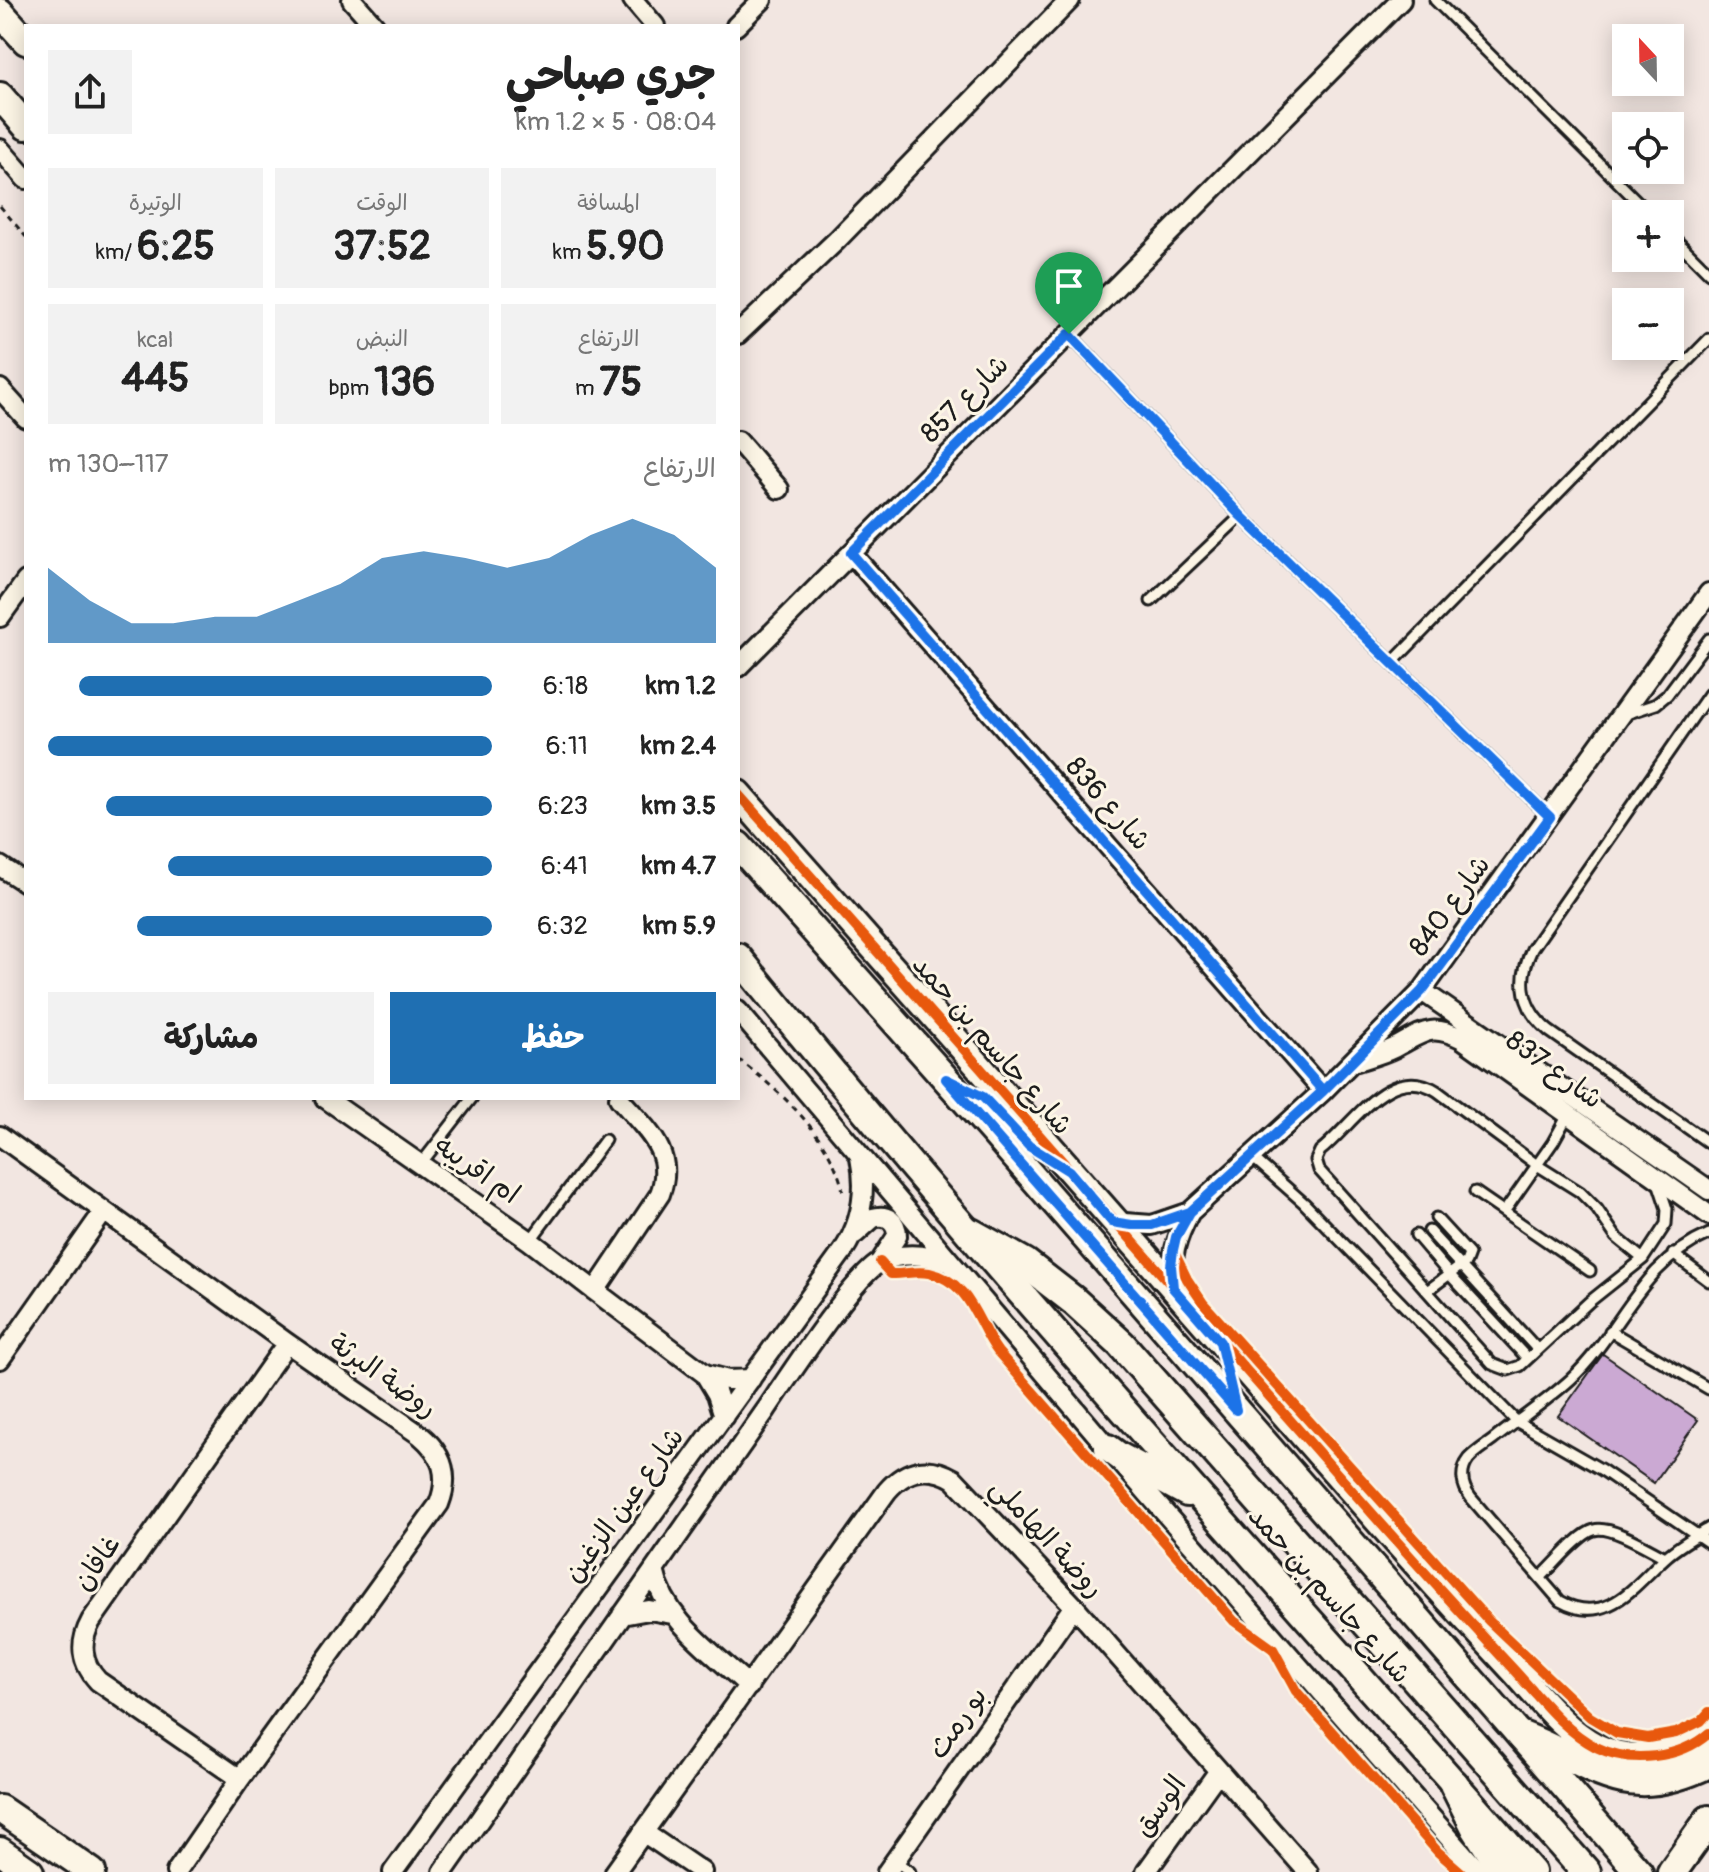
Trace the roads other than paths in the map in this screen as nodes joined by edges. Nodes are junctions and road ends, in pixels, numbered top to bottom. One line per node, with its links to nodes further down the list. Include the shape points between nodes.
1 (352, 0): 8 (street)
2 (633, 0): 9 (street)
3 (762, 0): 10 (street)
4 (1070, 0): 19 (street)
5 (1401, 0): 20 (street, شارع 857)
6 (1435, 0): 16 (lane)
7 (0, 12): 11 (main road)
8 (373, 24)
9 (653, 24)
10 (738, 24)
11 (24, 39)
12 (0, 96): 13 (main road)
13 (24, 124)
14 (0, 149): 15 (street)
15 (24, 177)
16 (1636, 200)
17 (1684, 248): 18 (lane)
18 (1709, 273)
19 (740, 332)
20 (1069, 334): 26 (lane); 27 (street, شارع 857)
21 (1709, 339): 33 (lane)
22 (0, 389): 23 (street)
23 (24, 416)
24 (740, 443): 25 (street)
25 (779, 489)
26 (1241, 516): 30 (lane); 33 (lane)
27 (851, 553): 34 (street, شارع 857); 47 (street, شارع 836)
28 (24, 584): 31 (street)
29 (1709, 593): 36 (street, شارع 840)
30 (1151, 601)
31 (0, 617)
32 (1709, 639): 36 (lane, via 1667,695)
33 (1392, 663): 38 (lane)
34 (740, 665)
35 (1709, 694): 54 (lane, via 1532,949 1523,987 1531,1012 1549,1031)
36 (1623, 715): 38 (street, شارع 840)
37 (740, 796): 59 (main road, شارع جاسم بن حمد)
38 (1550, 817): 43 (street, شارع 840)
39 (740, 847): 46 (main road, شارع جاسم بن حمد)
40 (0, 866): 41 (street)
41 (24, 882)
42 (740, 959): 70 (main road, شارع جاسم بن حمد)
43 (1422, 991): 45 (street, شارع 840); 61 (street, شارع 837)
44 (740, 1013): 56 (street)
45 (1354, 1062): 47 (street, شارع 840); 51 (street, شارع 837, via 1390,1050 1421,1031 1447,1031)
46 (946, 1079): 59 (main road, via 983,1097 1029,1146); 95 (main road, شارع جاسم بن حمد)
47 (1323, 1091): 55 (street, شارع 840)
48 (328, 1100): 57 (street, ام اقريبه)
49 (470, 1100): 57 (lane)
50 (621, 1100): 84 (street, via 663,1154 665,1181)
51 (1568, 1115): 58 (lane); 60 (street, شارع 837)
52 (0, 1136): 63 (street, روضة البرثة)
53 (605, 1140): 74 (lane)
54 (1709, 1143)
55 (1251, 1156): 64 (street, شارع 840); 97 (lane, via 1304,1203)
56 (860, 1157): 73 (street, شارع عين الزغين, via 863,1197); 78 (street)
57 (420, 1165): 74 (street, ام اقريبه)
58 (1537, 1165): 65 (lane); 76 (lane, via 1580,1192 1616,1237); 85 (lane, via 1437,1091 1411,1082 1386,1090 1320,1151 1319,1170)
59 (1069, 1171): 68 (main road, شارع جاسم بن حمد)
60 (1657, 1178): 66 (street, شارع 837); 76 (lane, via 1667,1216)
61 (1709, 1190)
62 (1475, 1192): 65 (lane)
63 (104, 1211): 88 (street, روضة البرثة); 91 (street)
64 (1190, 1212): 68 (street, شارع 840, via 1152,1225); 83 (street, شارع 840, via 1173,1250)
65 (1504, 1212): 80 (lane)
66 (1709, 1215)
67 (1436, 1218): 79 (lane, via 1468,1250)
68 (1112, 1222): 83 (main road, شارع جاسم بن حمد)
69 (1429, 1231): 79 (lane)
70 (971, 1233): 99 (main road, شارع جاسم بن حمد); 133 (main road, via 1025,1263 1121,1344)
71 (1709, 1234): 75 (lane)
72 (1416, 1235): 81 (lane)
73 (853, 1236): 77 (street, via 873,1218 893,1222 897,1236); 93 (street, شارع عين الزغين)
74 (530, 1241): 84 (street, ام اقريبه)
75 (1673, 1254): 82 (lane); 86 (lane)
76 (1643, 1259): 89 (lane)
77 (880, 1262): 78 (street, via 922,1255); 104 (street, via 860,1280 793,1371)
78 (951, 1263): 98 (street)
79 (1461, 1266): 81 (lane); 89 (lane)
80 (1590, 1271)
81 (1450, 1275): 85 (lane); 90 (lane)
82 (1709, 1281)
83 (1173, 1288): 87 (main road, شارع جاسم بن حمد)
84 (595, 1291): 92 (street, ام اقريبه)
85 (1427, 1291): 90 (lane, via 1497,1368 1514,1369)
86 (1610, 1331): 94 (lane); 97 (lane, via 1570,1380)
87 (1220, 1342): 95 (main road); 110 (main road, شارع جاسم بن حمد, via 1561,1721 1598,1748 1629,1756 1679,1751)
88 (287, 1343): 114 (street, غافان, via 83,1638 84,1657 98,1681); 114 (street, روضة البرثة, via 430,1444 445,1479 439,1504)
89 (1537, 1349): 90 (lane)
90 (1527, 1358)
91 (0, 1359)
92 (705, 1374): 93 (street, ام اقريبه); 96 (street, ام اقريبه)
93 (751, 1379): 96 (street, شارع عين الزغين)
94 (1709, 1389)
95 (1236, 1410): 111 (main road, شارع جاسم بن حمد)
96 (724, 1416): 124 (street, شارع عين الزغين)
97 (1516, 1421): 101 (lane); 105 (lane, via 1470,1458 1462,1478 1471,1498)
98 (1108, 1448): 99 (main road); 130 (street)
99 (1201, 1501): 115 (main road, شارع جاسم بن حمد)
100 (1709, 1528): 101 (lane)
101 (1698, 1534): 102 (lane); 103 (lane)
102 (1709, 1543)
103 (1665, 1557): 105 (lane, via 1599,1529 1586,1533); 105 (lane, via 1621,1600 1597,1609 1572,1608)
104 (654, 1570): 107 (street); 108 (street)
105 (1541, 1577)
106 (1074, 1606): 109 (street, روضة الهاملي, via 954,1479 943,1472 918,1470 887,1491); 113 (street, روضة الهاملي); 120 (street, بو رمث)
107 (672, 1614): 108 (street, via 649,1610); 109 (street)
108 (622, 1615): 125 (street)
109 (749, 1686): 118 (street, روضة الهاملي)
110 (1709, 1733)
111 (1522, 1736): 112 (main road, via 1623,1781 1665,1780); 134 (main road, شارع جاسم بن حمد)
112 (1709, 1763)
113 (1218, 1772): 128 (street, الوسق); 129 (street, روضة الهاملي)
114 (240, 1779): 123 (street, روضة البرثة)
115 (1454, 1784): 131 (main road); 132 (main road, شارع جاسم بن حمد)
116 (0, 1809): 122 (main road)
117 (1709, 1820): 135 (main road)
118 (643, 1832): 126 (street, روضة الهاملي); 127 (street)
119 (0, 1851): 121 (main road)
120 (898, 1868)
121 (30, 1872)
122 (92, 1872)
123 (176, 1872)
124 (393, 1872)
125 (443, 1872)
126 (615, 1872)
127 (702, 1872)
128 (1146, 1872)
129 (1308, 1872)
130 (1479, 1872)
131 (1504, 1872)
132 (1532, 1872)
133 (1586, 1872)
134 (1639, 1872)
135 (1672, 1872)

